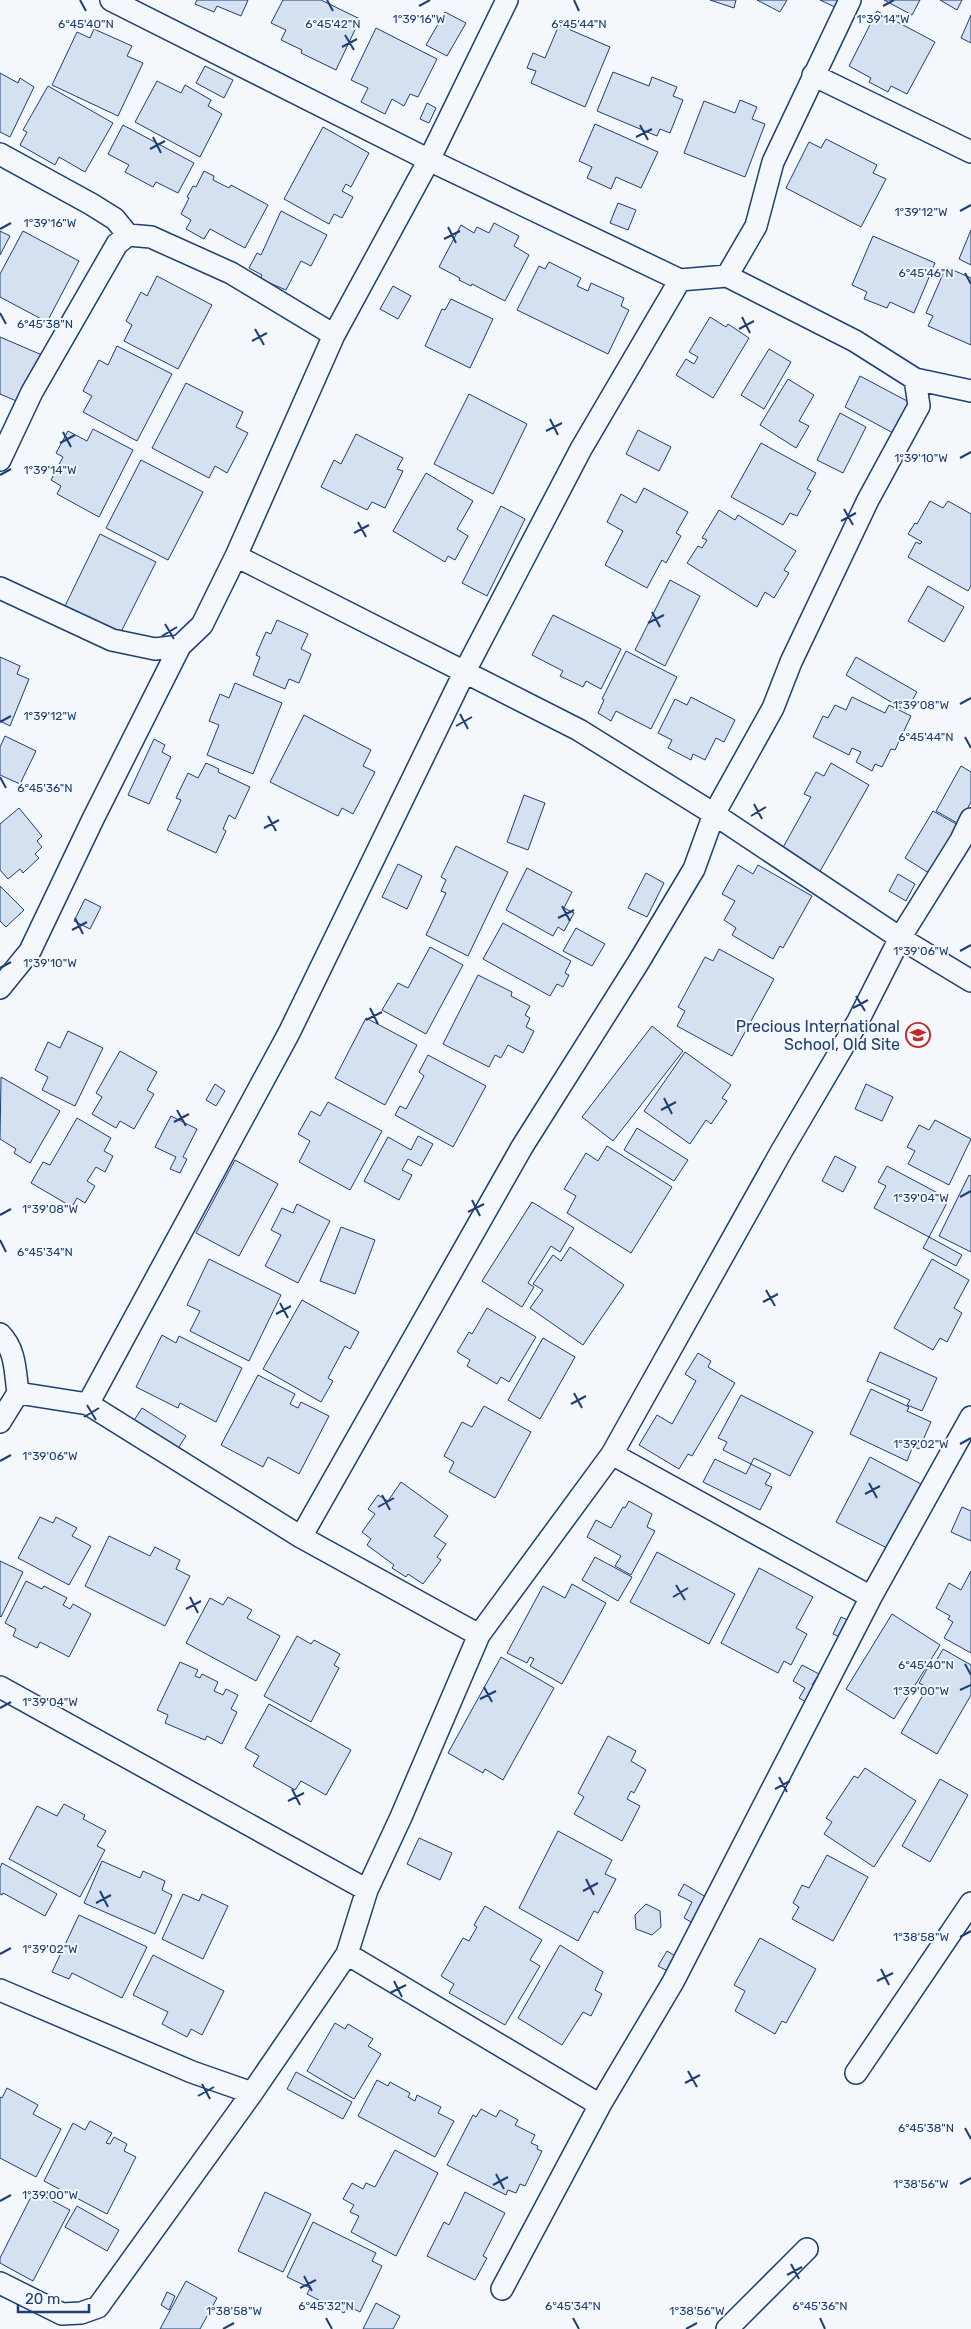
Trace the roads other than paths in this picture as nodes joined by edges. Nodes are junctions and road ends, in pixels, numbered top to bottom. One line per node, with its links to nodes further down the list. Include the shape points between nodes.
1 (111, 0): 7 (street)
2 (507, 0): 7 (street)
3 (850, 0): 4 (street)
4 (813, 76): 5 (street); 9 (street, via 772,162 756,226)
5 (971, 152)
6 (0, 154): 8 (street, via 99,209 114,219)
7 (429, 160): 10 (street); 11 (street)
8 (128, 235): 11 (street, via 150,238 231,273); 14 (street, via 117,244 32,392)
9 (727, 276): 10 (street); 12 (street, via 855,341)
10 (680, 280): 18 (street, via 581,449)
11 (334, 335): 15 (street)
12 (915, 379): 13 (street); 19 (street, via 919,406 868,500 791,662 773,708)
13 (971, 391)
14 (0, 460)
15 (236, 556): 17 (street, via 202,625); 18 (street)
16 (0, 588): 17 (street, via 112,640 155,649)
17 (180, 646): 23 (street, via 30,952)
18 (465, 671): 19 (street, via 579,730); 26 (street, via 288,1033)
19 (714, 814): 21 (street); 30 (street, via 694,868 522,1147)
20 (971, 819): 21 (street)
21 (900, 938): 22 (street); 29 (street, via 858,1021)
22 (971, 981)
23 (0, 988)
24 (0, 1334): 25 (street, via 13,1354)
25 (18, 1393): 26 (street); 28 (street)
26 (88, 1404): 30 (street)
27 (971, 1418): 31 (street)
28 (0, 1422)
29 (612, 1454): 31 (street); 32 (street)
30 (301, 1537): 32 (street)
31 (870, 1597): 40 (street, via 673,1982)
32 (479, 1635): 34 (street)
33 (0, 1687): 34 (street)
34 (367, 1890): 36 (street)
35 (971, 1903): 38 (street)
36 (346, 1954): 39 (street); 40 (street)
37 (0, 1990): 39 (street, via 192,2072)
38 (856, 2073)
39 (252, 2093): 42 (street, via 98,2308 62,2314)
40 (600, 2105): 43 (street)
41 (808, 2248): 44 (street)
42 (0, 2282)
43 (502, 2289)
44 (727, 2329)

